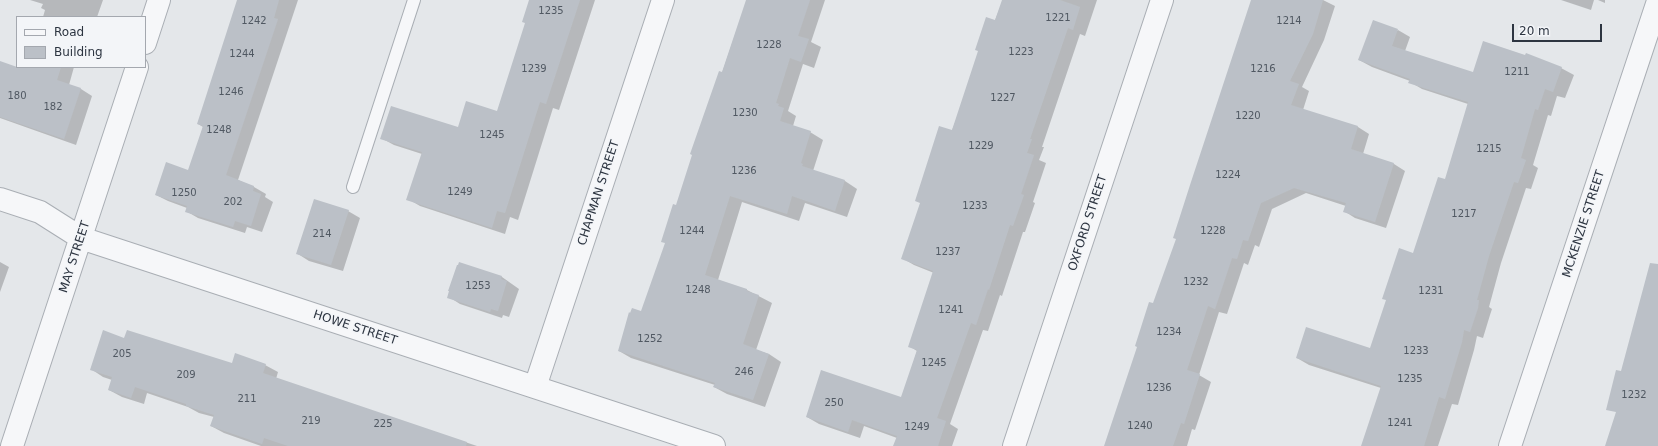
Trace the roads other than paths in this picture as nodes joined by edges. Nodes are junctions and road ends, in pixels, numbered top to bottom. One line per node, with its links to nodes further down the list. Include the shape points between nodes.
1 (159, 0): 6 (street)
2 (414, 0): 8 (lane)
3 (663, 0): 11 (street, CHAPMAN STREET)
4 (1162, 0): 14 (street, OXFORD STREET)
5 (1658, 1): 15 (street, MCKENZIE STREET)
6 (146, 40)
7 (137, 68): 10 (street, MAY STREET)
8 (353, 187)
9 (0, 199): 10 (street, HOWE STREET, via 40,212)
10 (81, 238): 11 (street, HOWE STREET); 12 (street, MAY STREET)
11 (535, 387): 13 (street, HOWE STREET)
12 (12, 446)
13 (714, 446)
14 (1014, 446)
15 (1510, 446)

